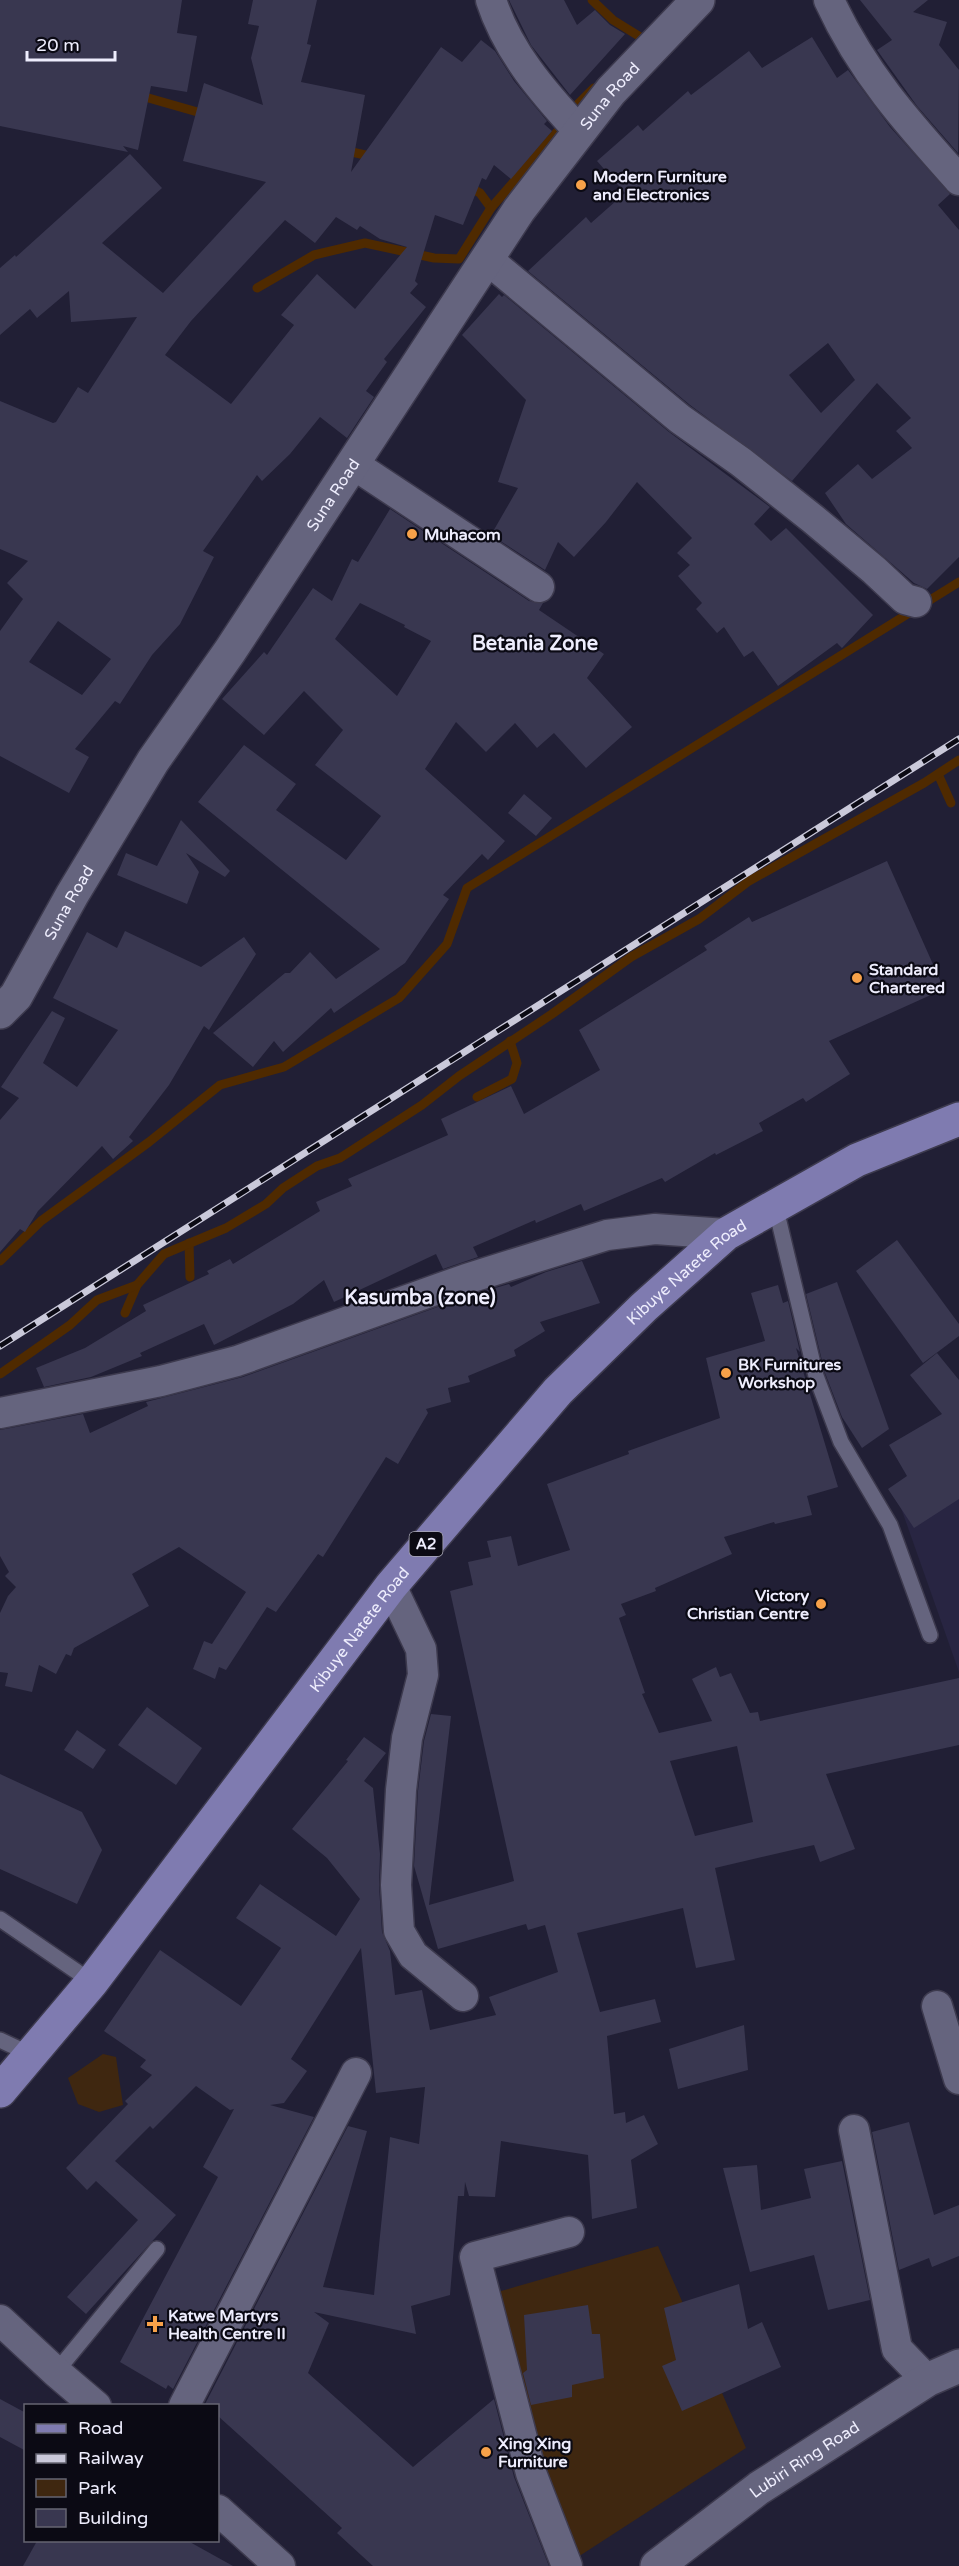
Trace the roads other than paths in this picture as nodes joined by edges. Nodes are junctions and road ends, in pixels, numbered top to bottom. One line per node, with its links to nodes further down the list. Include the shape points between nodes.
1 (491, 0): 4 (street, via 499,27 514,52)
2 (698, 0): 4 (street, Suna Road, via 611,91)
3 (829, 0): 5 (street, via 858,57 895,109)
4 (579, 131): 6 (street, Suna Road)
5 (959, 180)
6 (487, 259): 7 (street, Suna Road); 9 (street, via 680,419 813,519 905,599)
7 (353, 464): 8 (street); 10 (street, Suna Road, via 153,761 16,996)
8 (538, 587)
9 (916, 602)
10 (0, 1013)
11 (959, 1119): 12 (main road, Kibuye Natete Road / A2, via 857,1160)
12 (775, 1205): 13 (main road, Kibuye Natete Road / A2); 16 (lane, via 816,1376 841,1442 890,1525)
13 (726, 1234): 14 (street, via 655,1229 607,1235 466,1279 237,1361 161,1381); 15 (main road, Kibuye Natete Road / A2, via 558,1390)
14 (0, 1413)
15 (392, 1586): 18 (main road, Kibuye Natete Road / A2); 19 (street, via 421,1649 423,1675 407,1738 401,1790 396,1885 399,1931 413,1955)
16 (930, 1635)
17 (0, 1919): 18 (lane)
18 (92, 1982): 22 (main road, Kibuye Natete Road / A2)
19 (463, 1996)
20 (937, 2006): 24 (street)
21 (0, 2040): 22 (lane)
22 (32, 2055): 25 (main road, Kibuye Natete Road / A2)
23 (356, 2073): 34 (street)
24 (959, 2079)
25 (0, 2091)
26 (854, 2130): 32 (street, via 897,2349)
27 (569, 2232): 37 (street, via 475,2257 531,2473)
28 (157, 2249): 31 (lane)
29 (0, 2320): 31 (street)
30 (959, 2366): 32 (street, Lubiri Ring Road)
31 (56, 2372): 33 (street)
32 (927, 2380): 38 (street, Lubiri Ring Road, via 759,2488)
33 (94, 2404)
34 (185, 2404)
35 (219, 2511): 36 (street)
36 (280, 2566)
37 (567, 2566)
38 (657, 2566)

